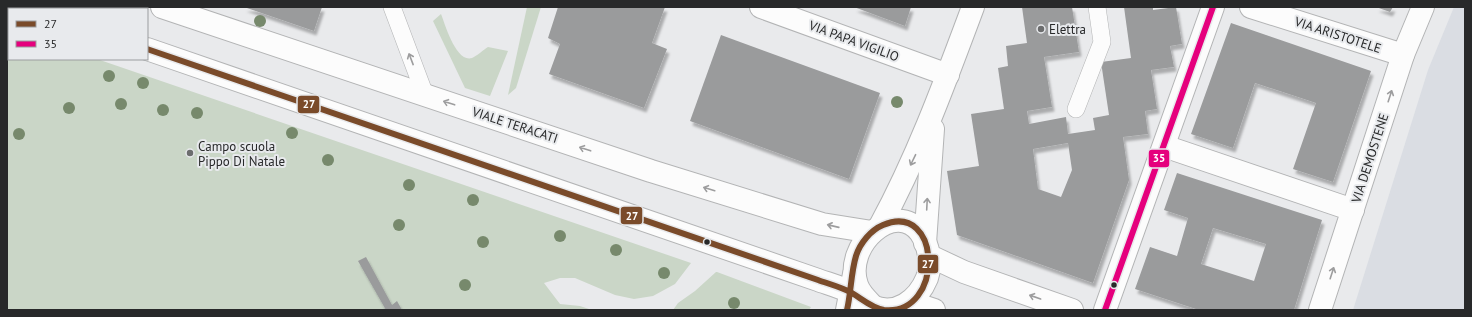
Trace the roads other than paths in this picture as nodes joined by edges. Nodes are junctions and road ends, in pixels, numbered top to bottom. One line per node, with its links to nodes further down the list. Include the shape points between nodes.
1 (392, 7): 12 (lane, one-way to 1)
2 (761, 7): 11 (main road, VIA PAPA VIGILIO)
3 (972, 7): 11 (main road)
4 (1097, 7): 13 (lane, via 1102,42)
5 (1213, 7): 15 (main road)
6 (1251, 7): 10 (main road, VIA ARISTOTELE)
7 (1423, 7): 10 (main road, VIA DEMOSTENE)
8 (173, 9): 12 (main road, VIALE TERACATI)
9 (148, 49): 20 (main road, via 818,280)
10 (1403, 55): 16 (main road, VIA DEMOSTENE, one-way to 10)
11 (948, 75): 14 (main road)
12 (425, 96): 17 (main road, VIALE TERACATI, one-way to 12, via 822,224 651,171)
13 (1076, 109)
14 (934, 112): 17 (main road, one-way to 17, via 917,151); 18 (main road, one-way to 14)
15 (1164, 146): 16 (main road); 25 (main road)
16 (1353, 210): 26 (main road, VIA DEMOSTENE, one-way to 16)
17 (876, 229): 18 (main road, via 892,222 904,222 920,232); 19 (main road, via 862,243 856,256)
18 (927, 250): 22 (main road, via 928,274 923,287); 24 (main road, one-way to 18, via 964,272)
19 (854, 271): 20 (main road); 21 (main road, via 857,285)
20 (849, 301): 21 (main road)
21 (873, 306): 22 (main road, via 883,310)
22 (906, 306): 23 (main road)
23 (934, 310)
24 (1072, 310)
25 (1106, 310)
26 (1320, 310)

